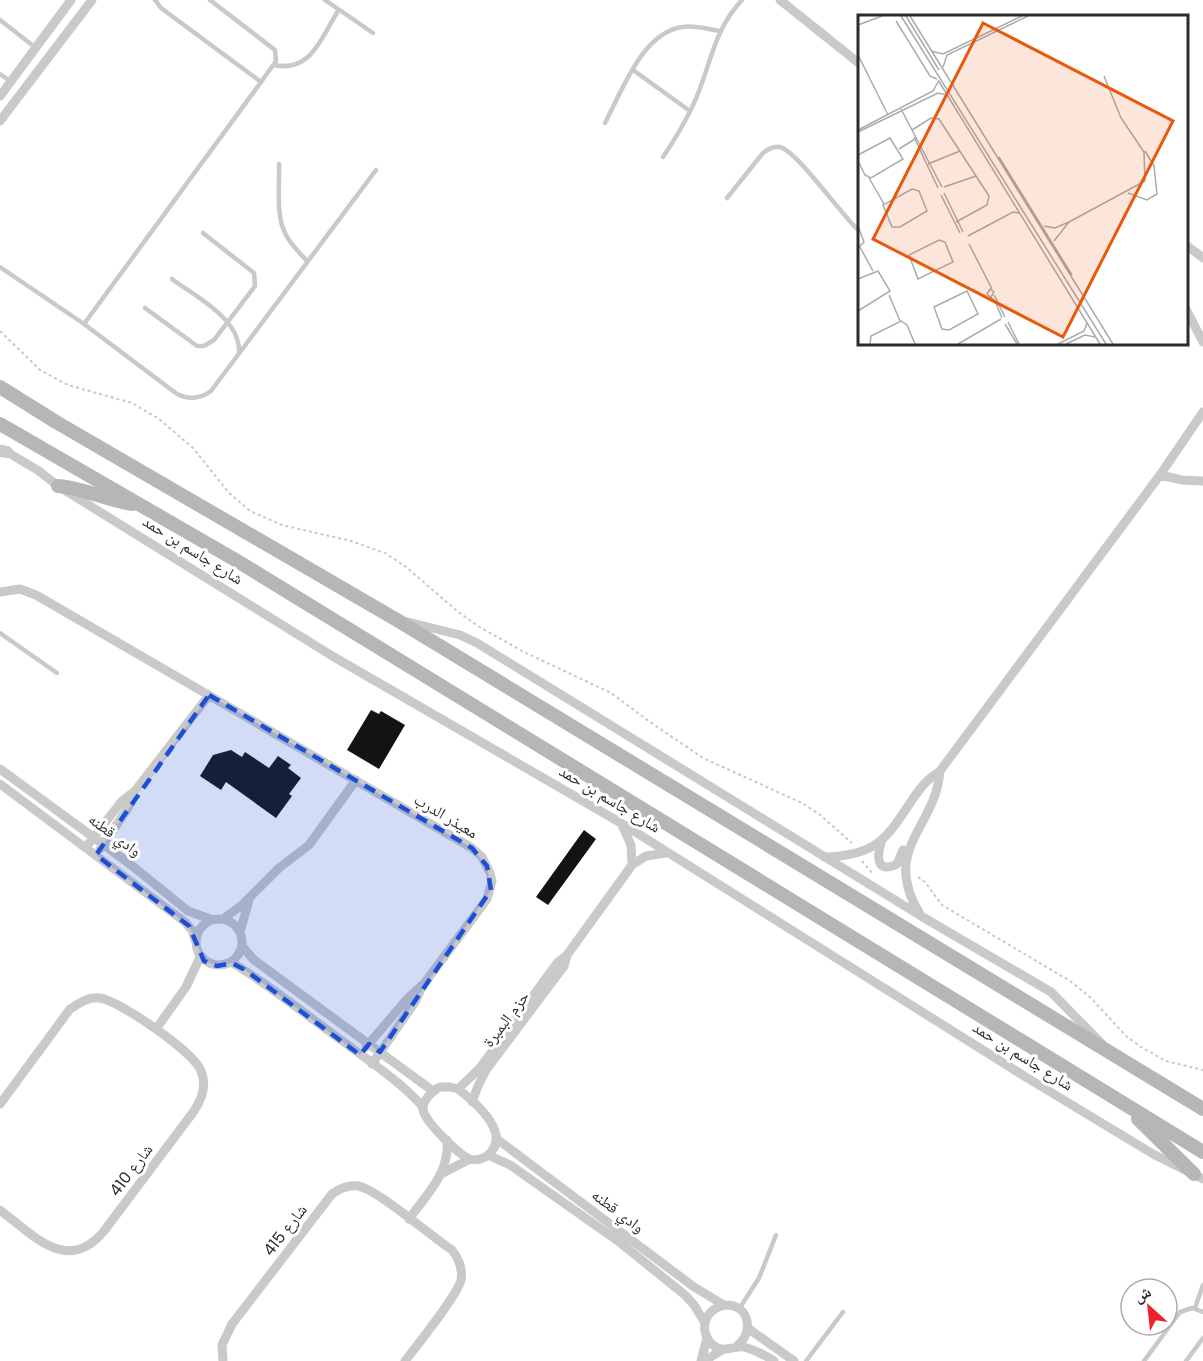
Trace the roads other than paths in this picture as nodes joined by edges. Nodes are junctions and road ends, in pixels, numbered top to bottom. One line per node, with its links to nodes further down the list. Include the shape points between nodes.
1 (71, 0): 12 (street)
2 (92, 0): 21 (street)
3 (155, 0): 18 (lane)
4 (210, 0): 14 (lane, via 275,51)
5 (325, 0): 8 (lane)
6 (742, 0): 10 (lane)
7 (780, 0): 13 (street)
8 (338, 11): 11 (lane); 14 (lane, via 305,61 288,67)
9 (0, 20): 12 (lane)
10 (719, 31): 15 (lane, via 694,26 671,30 652,42); 20 (lane)
11 (373, 33)
12 (36, 48): 17 (street)
13 (858, 62)
14 (274, 65): 18 (lane)
15 (633, 70): 20 (lane); 22 (lane)
16 (0, 74): 17 (lane)
17 (11, 82): 19 (street)
18 (261, 82): 37 (lane)
19 (0, 96)
20 (690, 111): 23 (lane)
21 (0, 121)
22 (605, 123)
23 (663, 157)
24 (279, 164): 31 (lane, via 281,222 290,241)
25 (376, 170): 31 (lane)
26 (727, 198): 27 (lane, via 763,153 780,147 805,168)
27 (858, 230)
28 (203, 233): 36 (lane, via 254,273 256,280)
29 (1188, 247): 30 (street)
30 (1203, 258)
31 (307, 261): 39 (lane)
32 (0, 267): 37 (lane)
33 (172, 279): 36 (lane)
34 (145, 308): 36 (lane, via 197,346 214,340)
35 (1188, 313): 38 (street)
36 (227, 321): 39 (lane, via 239,344)
37 (84, 324): 39 (lane, via 177,394 188,398 211,391)
38 (1203, 342)
39 (238, 354)
40 (3, 390): 49 (main road)
41 (1203, 412): 44 (street)
42 (0, 424): 47 (main road, شارع جاسم بن حمد)
43 (2, 450): 46 (street, شارع جاسم بن حمد)
44 (1160, 475): 45 (street); 54 (street)
45 (1203, 482)
46 (58, 486): 47 (main road); 58 (street, شارع جاسم بن حمد, via 334,657)
47 (143, 505): 90 (main road, شارع جاسم بن حمد)
48 (0, 592): 52 (street, معيذر الدرب, via 28,591)
49 (397, 620): 66 (street, via 477,643); 82 (main road)
50 (1, 636): 51 (lane)
51 (57, 673)
52 (209, 695): 55 (street, معيذر الدرب); 57 (street)
53 (0, 769): 59 (street, وادي قطنه)
54 (940, 771): 60 (street, via 937,793); 61 (street, via 925,782)
55 (356, 780): 68 (street, via 309,845); 77 (street, معيذر الدرب, via 472,848 490,873 488,899)
56 (0, 784): 63 (street, وادي قطنه)
57 (135, 791): 59 (street); 62 (street)
58 (621, 823): 64 (street, شارع جاسم بن حمد); 67 (street, via 631,845)
59 (93, 837): 62 (street, وادي قطنه); 63 (street)
60 (913, 837): 61 (street, via 904,846 899,861 891,866 881,863 878,857); 69 (street, via 906,877)
61 (882, 840): 66 (street, via 859,854)
62 (103, 845): 65 (street); 70 (street, وادي قطنه, via 188,911)
63 (86, 848): 65 (street, وادي قطنه)
64 (667, 853): 67 (street, via 651,855); 99 (street, شارع جاسم بن حمد, via 1029,1079)
65 (96, 855): 72 (street, وادي قطنه, via 185,922)
66 (824, 857): 69 (street)
67 (632, 865): 84 (street, حزم البمبرة, via 567,955 564,966)
68 (250, 897): 70 (street); 71 (street)
69 (921, 916): 82 (street, via 1052,992)
70 (218, 920): 71 (street, via 233,924); 72 (street, via 203,925)
71 (240, 932): 73 (street)
72 (195, 940): 74 (street)
73 (242, 946): 75 (street); 80 (street, via 254,960)
74 (200, 957): 76 (street); 78 (street)
75 (231, 962): 76 (street); 83 (street)
76 (213, 965): 78 (street)
77 (423, 985): 80 (street, معيذر الدرب); 81 (street, معيذر الدرب)
78 (186, 987): 79 (street)
79 (156, 1029): 89 (street, شارع 410, via 109,1001 99,998 80,1002 70,1009); 100 (street, شارع 410, via 196,1062 203,1092 194,1111 97,1240 76,1251 53,1249)
80 (369, 1044): 81 (street); 83 (street, معيذر الدرب)
81 (380, 1052): 85 (street, معيذر الدرب); 87 (street)
82 (1110, 1052): 92 (main road)
83 (360, 1055): 85 (street)
84 (493, 1056): 86 (street, حزم البمبرة); 88 (street, حزم البمبرة)
85 (372, 1064): 91 (street)
86 (458, 1089): 87 (street, via 445,1086); 88 (street)
87 (433, 1091): 91 (street)
88 (472, 1102): 93 (street, via 495,1127)
89 (0, 1104)
90 (1124, 1104): 95 (main road, شارع جاسم بن حمد); 99 (main road)
91 (423, 1107): 94 (street, via 429,1121)
92 (1203, 1109)
93 (497, 1139): 96 (street); 104 (street, وادي قطنه, via 694,1287)
94 (447, 1140): 97 (street); 98 (street)
95 (1203, 1152)
96 (488, 1155): 97 (street); 109 (street, وادي قطنه, via 510,1165 618,1240 685,1295)
97 (470, 1159): 98 (street)
98 (443, 1173): 101 (street)
99 (1199, 1177)
100 (0, 1210)
101 (410, 1219): 115 (street, شارع 415, via 357,1186 332,1194 232,1324 222,1345); 116 (street, شارع 415, via 452,1250 462,1270 456,1291)
102 (776, 1235): 106 (lane, via 759,1278)
103 (1203, 1285): 105 (lane)
104 (724, 1305): 106 (street); 109 (street, via 709,1313)
105 (1196, 1308): 108 (lane); 121 (lane, via 1180,1312)
106 (739, 1309): 110 (street)
107 (843, 1312): 120 (lane)
108 (1203, 1312)
109 (705, 1323): 111 (street)
110 (748, 1329): 113 (street); 119 (street)
111 (707, 1338): 114 (street); 117 (street)
112 (1203, 1338): 122 (lane)
113 (737, 1346): 114 (street); 118 (street)
114 (724, 1349): 117 (street)
115 (223, 1361)
116 (405, 1361)
117 (702, 1361)
118 (774, 1361)
119 (794, 1361)
120 (806, 1361)
121 (1144, 1361)
122 (1186, 1361)

